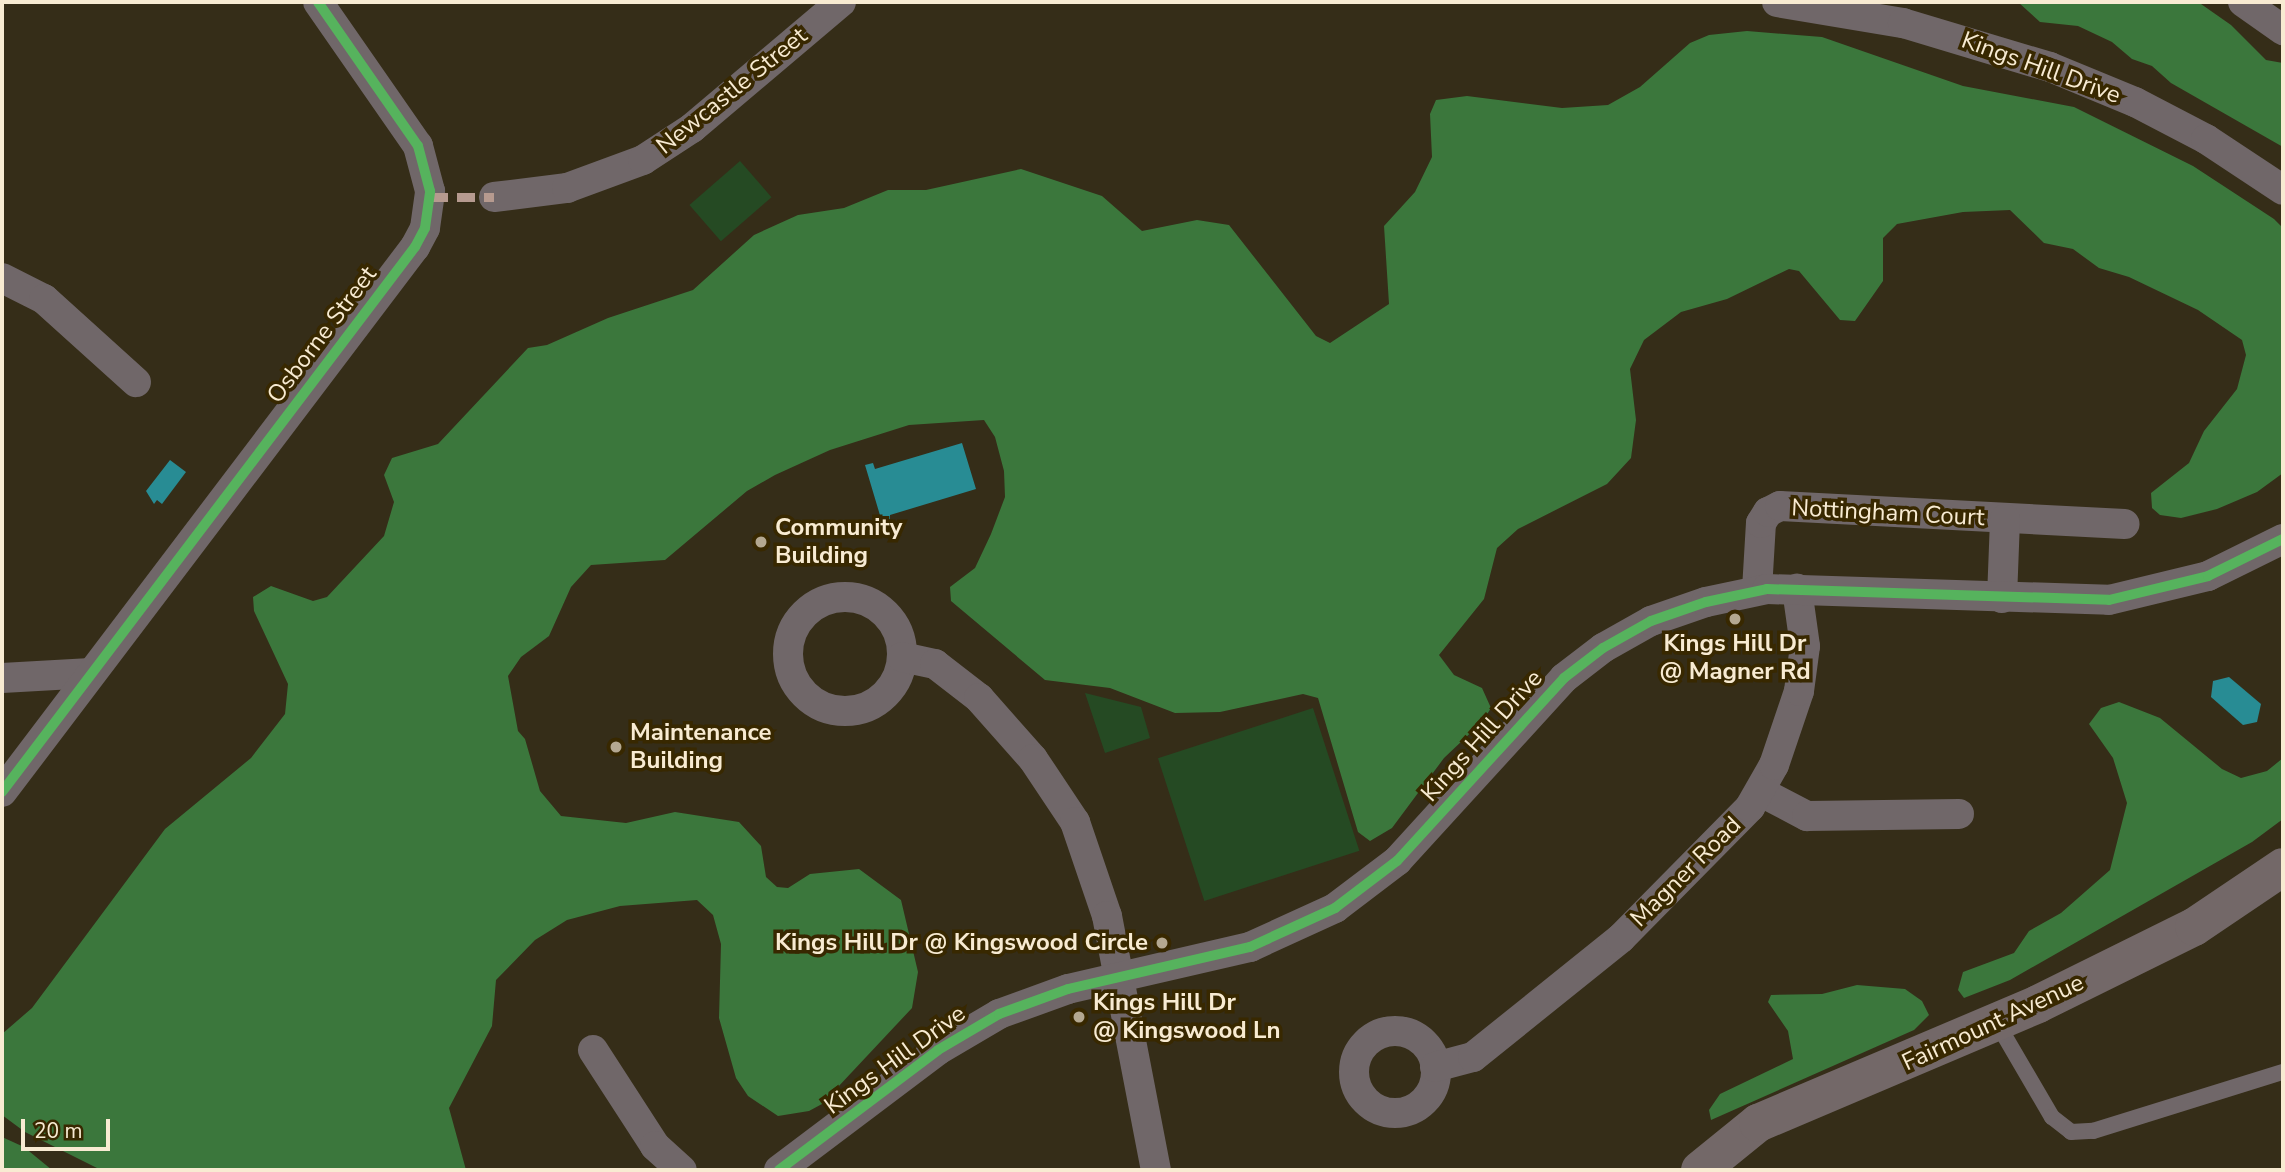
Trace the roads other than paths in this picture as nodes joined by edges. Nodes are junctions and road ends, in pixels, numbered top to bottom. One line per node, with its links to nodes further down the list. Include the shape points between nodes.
1 (318, 2): 17 (street, Osborne Street, via 418,146 430,191 425,228)
2 (841, 2): 7 (street, Newcastle Street, via 692,128 643,160 567,188)
3 (1777, 2): 6 (street, Kings Hill Drive, via 1903,23 2050,68 2135,102 2206,139)
4 (2243, 2): 5 (street)
5 (2283, 30)
6 (2283, 190)
7 (494, 197)
8 (2, 278): 9 (street, via 44,299)
9 (136, 382)
10 (2006, 519): 11 (street, Nottingham Court); 14 (street, Nottingham Court, via 1773,509 1762,523); 15 (street, Nottingham Court)
11 (2125, 524)
12 (2283, 539): 15 (street, Kings Hill Drive, via 2228,568 2159,591 2088,602)
13 (1797, 589): 14 (street, Kings Hill Drive); 15 (street, Kings Hill Drive); 20 (street, Magner Road, via 1804,635 1803,670 1788,731)
14 (1757, 590): 23 (street, Kings Hill Drive, via 1660,617 1590,657 1552,689 1397,861 1335,908 1250,947)
15 (2002, 598)
16 (902, 657): 23 (street, via 928,661 951,674 1001,720 1048,779 1092,862)
17 (91, 673): 18 (street); 19 (street, Osborne Street)
18 (2, 678)
19 (2, 792)
20 (1761, 792): 21 (street, via 1807,816); 26 (street, Magner Road, via 1705,858 1621,938 1473,1057)
21 (1959, 814)
22 (2283, 867): 24 (street, Fairmount Avenue, via 2194,928)
23 (1120, 976): 29 (street, Kings Hill Drive, via 1047,995 968,1030); 30 (street)
24 (1997, 1023): 27 (lane, via 2052,1117 2066,1130 2093,1131); 31 (street, Fairmount Avenue, via 1758,1123)
25 (593, 1050): 28 (street, via 655,1146)
26 (1436, 1067)
27 (2283, 1072)
28 (682, 1170)
29 (779, 1170)
30 (1156, 1170)
31 (1700, 1170)

